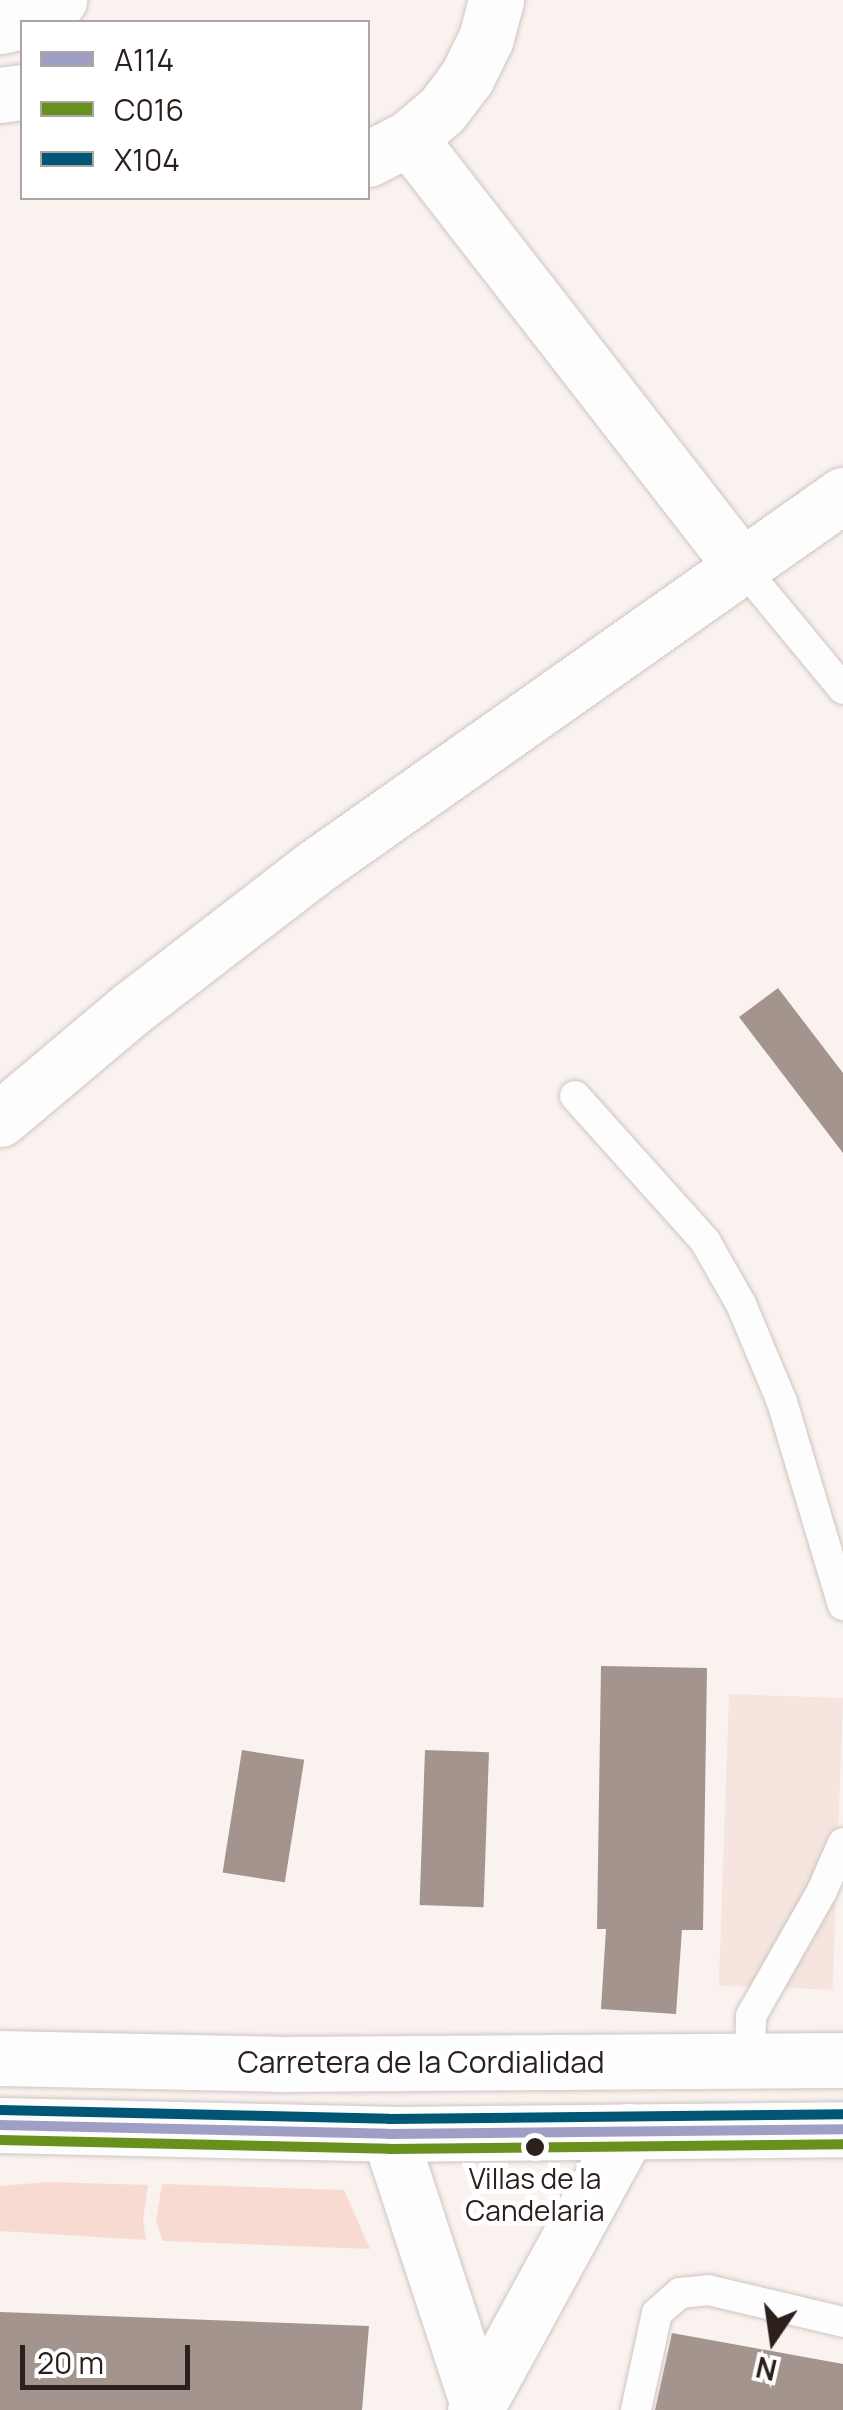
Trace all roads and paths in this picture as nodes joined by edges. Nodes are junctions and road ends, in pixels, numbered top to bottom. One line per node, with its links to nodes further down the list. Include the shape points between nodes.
1 (59, 0): 3 (main road)
2 (496, 0): 4 (main road, via 468,77 442,110)
3 (24, 20)
4 (388, 148): 6 (main road)
5 (843, 495): 6 (main road)
6 (740, 564): 7 (lane); 9 (main road, via 314,866)
7 (843, 689)
8 (575, 1096): 10 (lane, via 705,1240 740,1304 782,1402)
9 (0, 1119)
10 (843, 1605)
11 (843, 1842): 12 (lane)
12 (832, 1892): 15 (lane, via 751,2016)
13 (0, 2058): 15 (main road, Carretera de la Cordialidad)
14 (843, 2060): 15 (main road, Carretera de la Cordialidad)
15 (750, 2061)
16 (0, 2125): 19 (main road)
17 (843, 2129): 18 (main road)
18 (628, 2132): 19 (main road); 21 (main road)
19 (389, 2134): 21 (main road)
20 (843, 2322): 22 (lane, via 708,2290 680,2293 657,2314)
21 (476, 2406)
22 (636, 2410)

